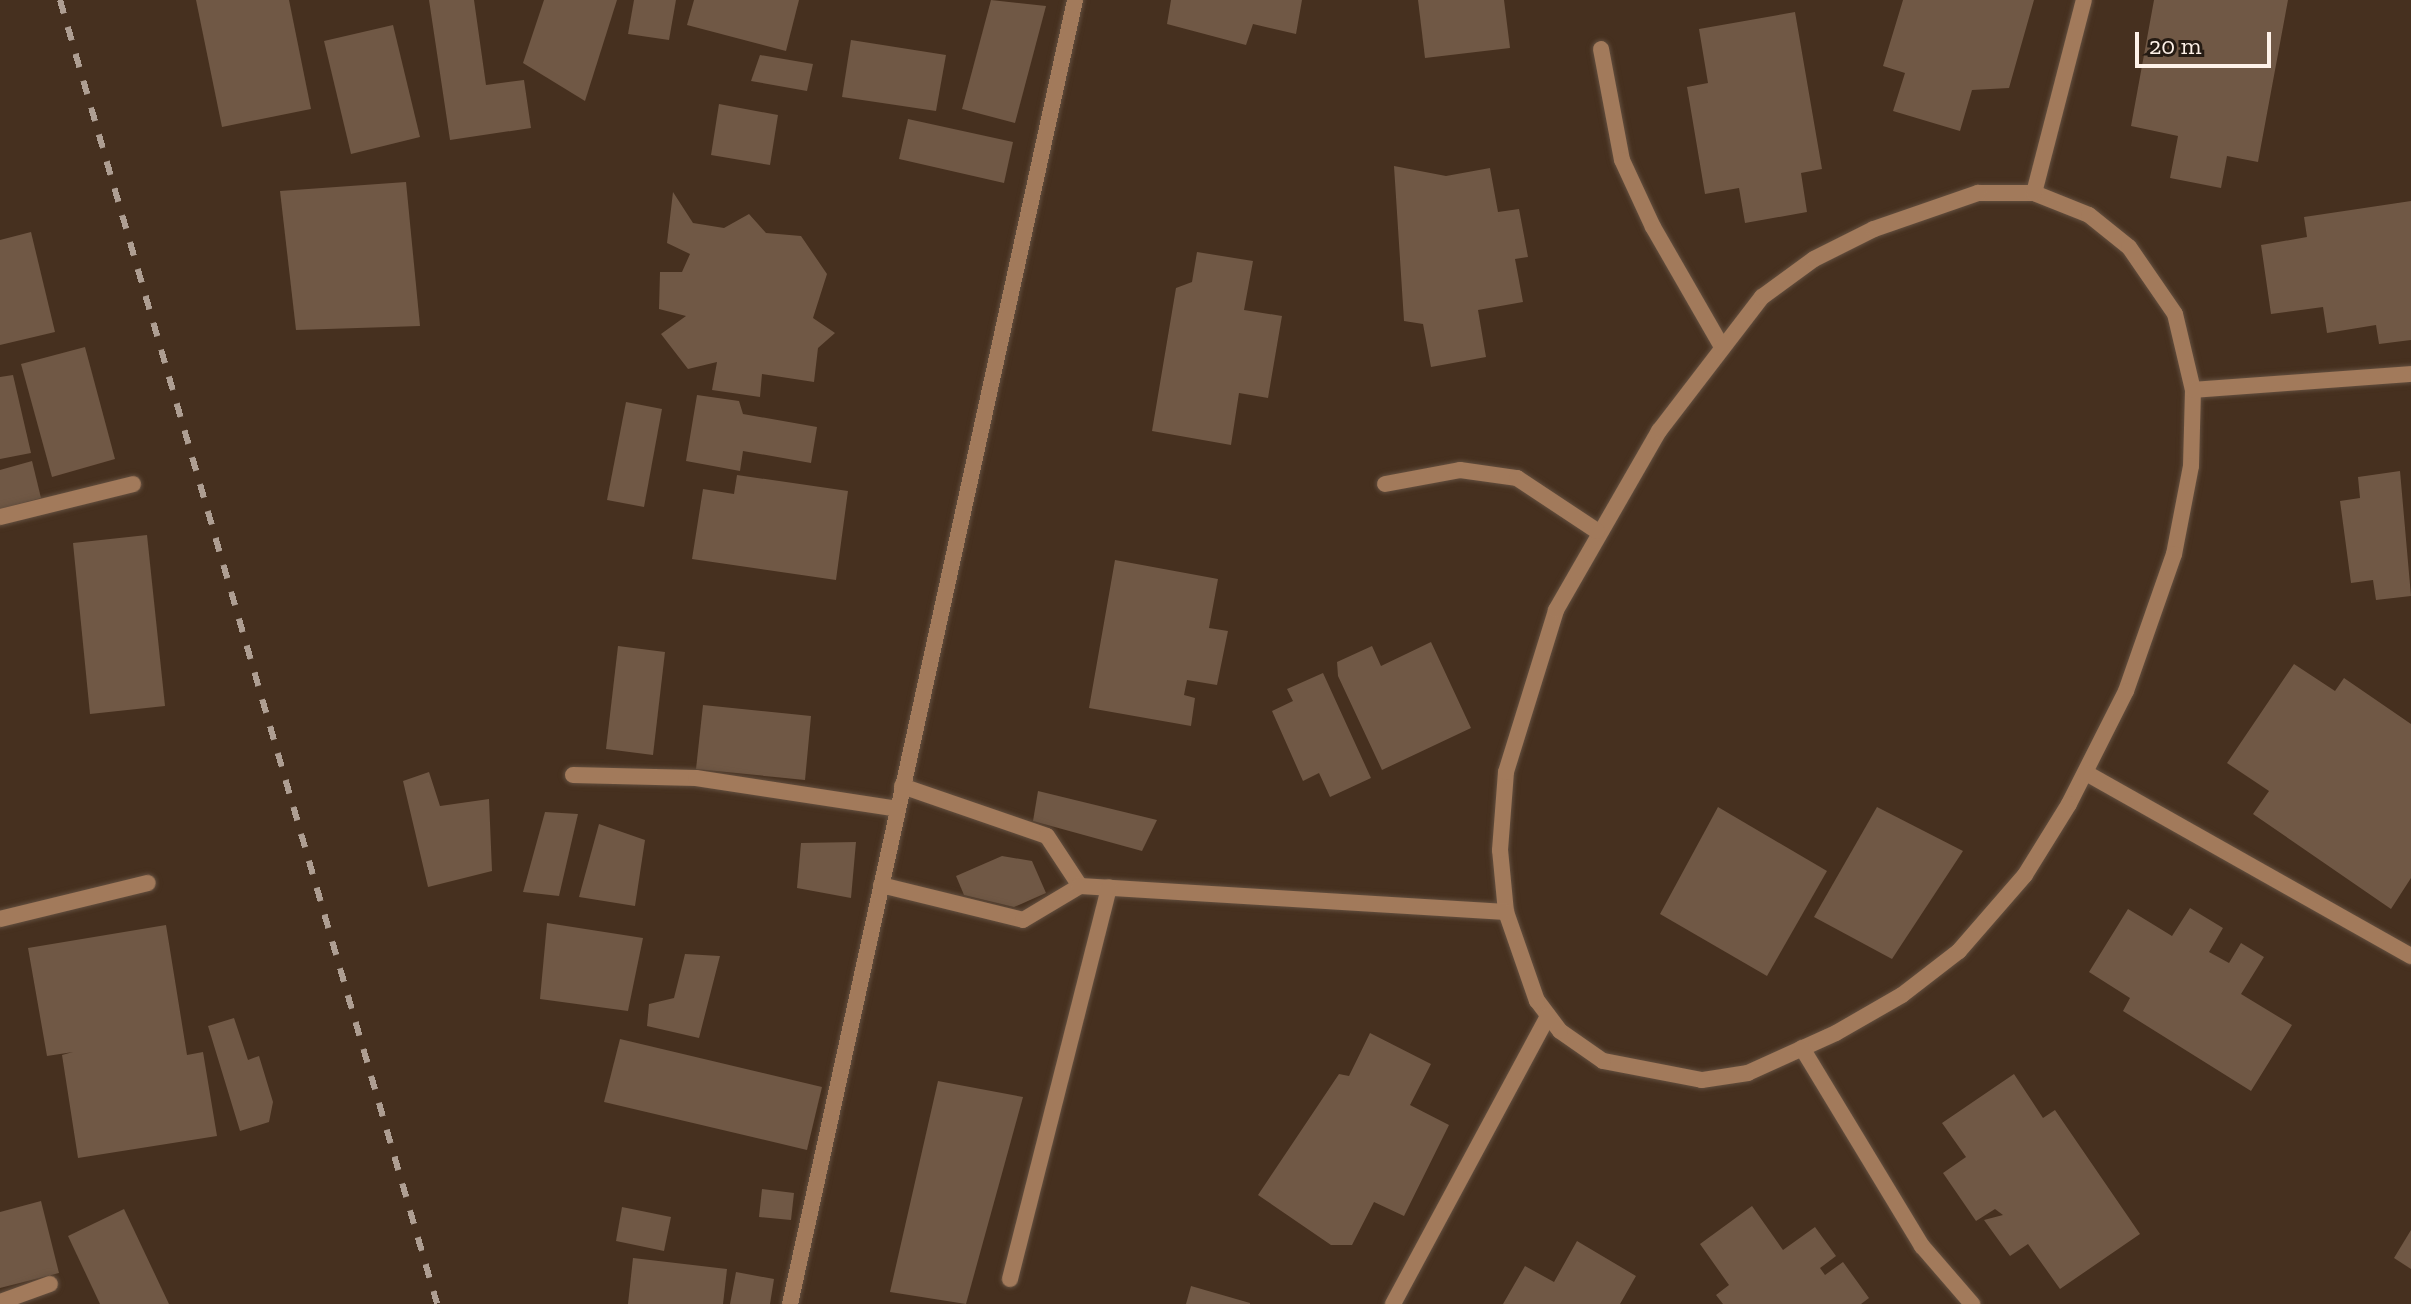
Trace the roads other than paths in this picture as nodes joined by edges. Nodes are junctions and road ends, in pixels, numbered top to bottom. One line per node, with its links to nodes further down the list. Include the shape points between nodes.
1 (1075, 0): 14 (street)
2 (2084, 0): 4 (street)
3 (1601, 49): 5 (street, via 1622,160 1653,227)
4 (2034, 193): 5 (street, via 1978,193 1874,229 1814,259 1762,297); 7 (street, via 2089,215 2129,247 2175,314)
5 (1722, 347): 11 (street, via 1659,431)
6 (2411, 374): 7 (street)
7 (2193, 390): 12 (street, via 2191,466 2174,554 2126,691)
8 (133, 484): 10 (street)
9 (1385, 484): 11 (street, via 1460,470 1517,478)
10 (0, 517)
11 (1597, 531): 20 (street, via 1556,610 1506,772 1500,850)
12 (2086, 773): 22 (street); 24 (street, via 2025,875 1959,951 1902,995)
13 (573, 775): 15 (street, via 696,778)
14 (902, 786): 15 (street); 18 (street, via 1047,836)
15 (898, 809): 17 (street)
16 (148, 883): 21 (street)
17 (881, 885): 18 (street, via 1023,920); 28 (street)
18 (1080, 886): 19 (street)
19 (1109, 887): 20 (street); 25 (street)
20 (1506, 912): 23 (street, via 1537,1001)
21 (0, 919)
22 (2411, 956)
23 (1548, 1016): 24 (street, via 1560,1031 1603,1061 1702,1080 1748,1073); 29 (street)
24 (1802, 1048): 30 (street, via 1922,1246)
25 (1010, 1279)
26 (50, 1284): 27 (street)
27 (0, 1302)
28 (790, 1304)
29 (1393, 1304)
30 (1972, 1304)

